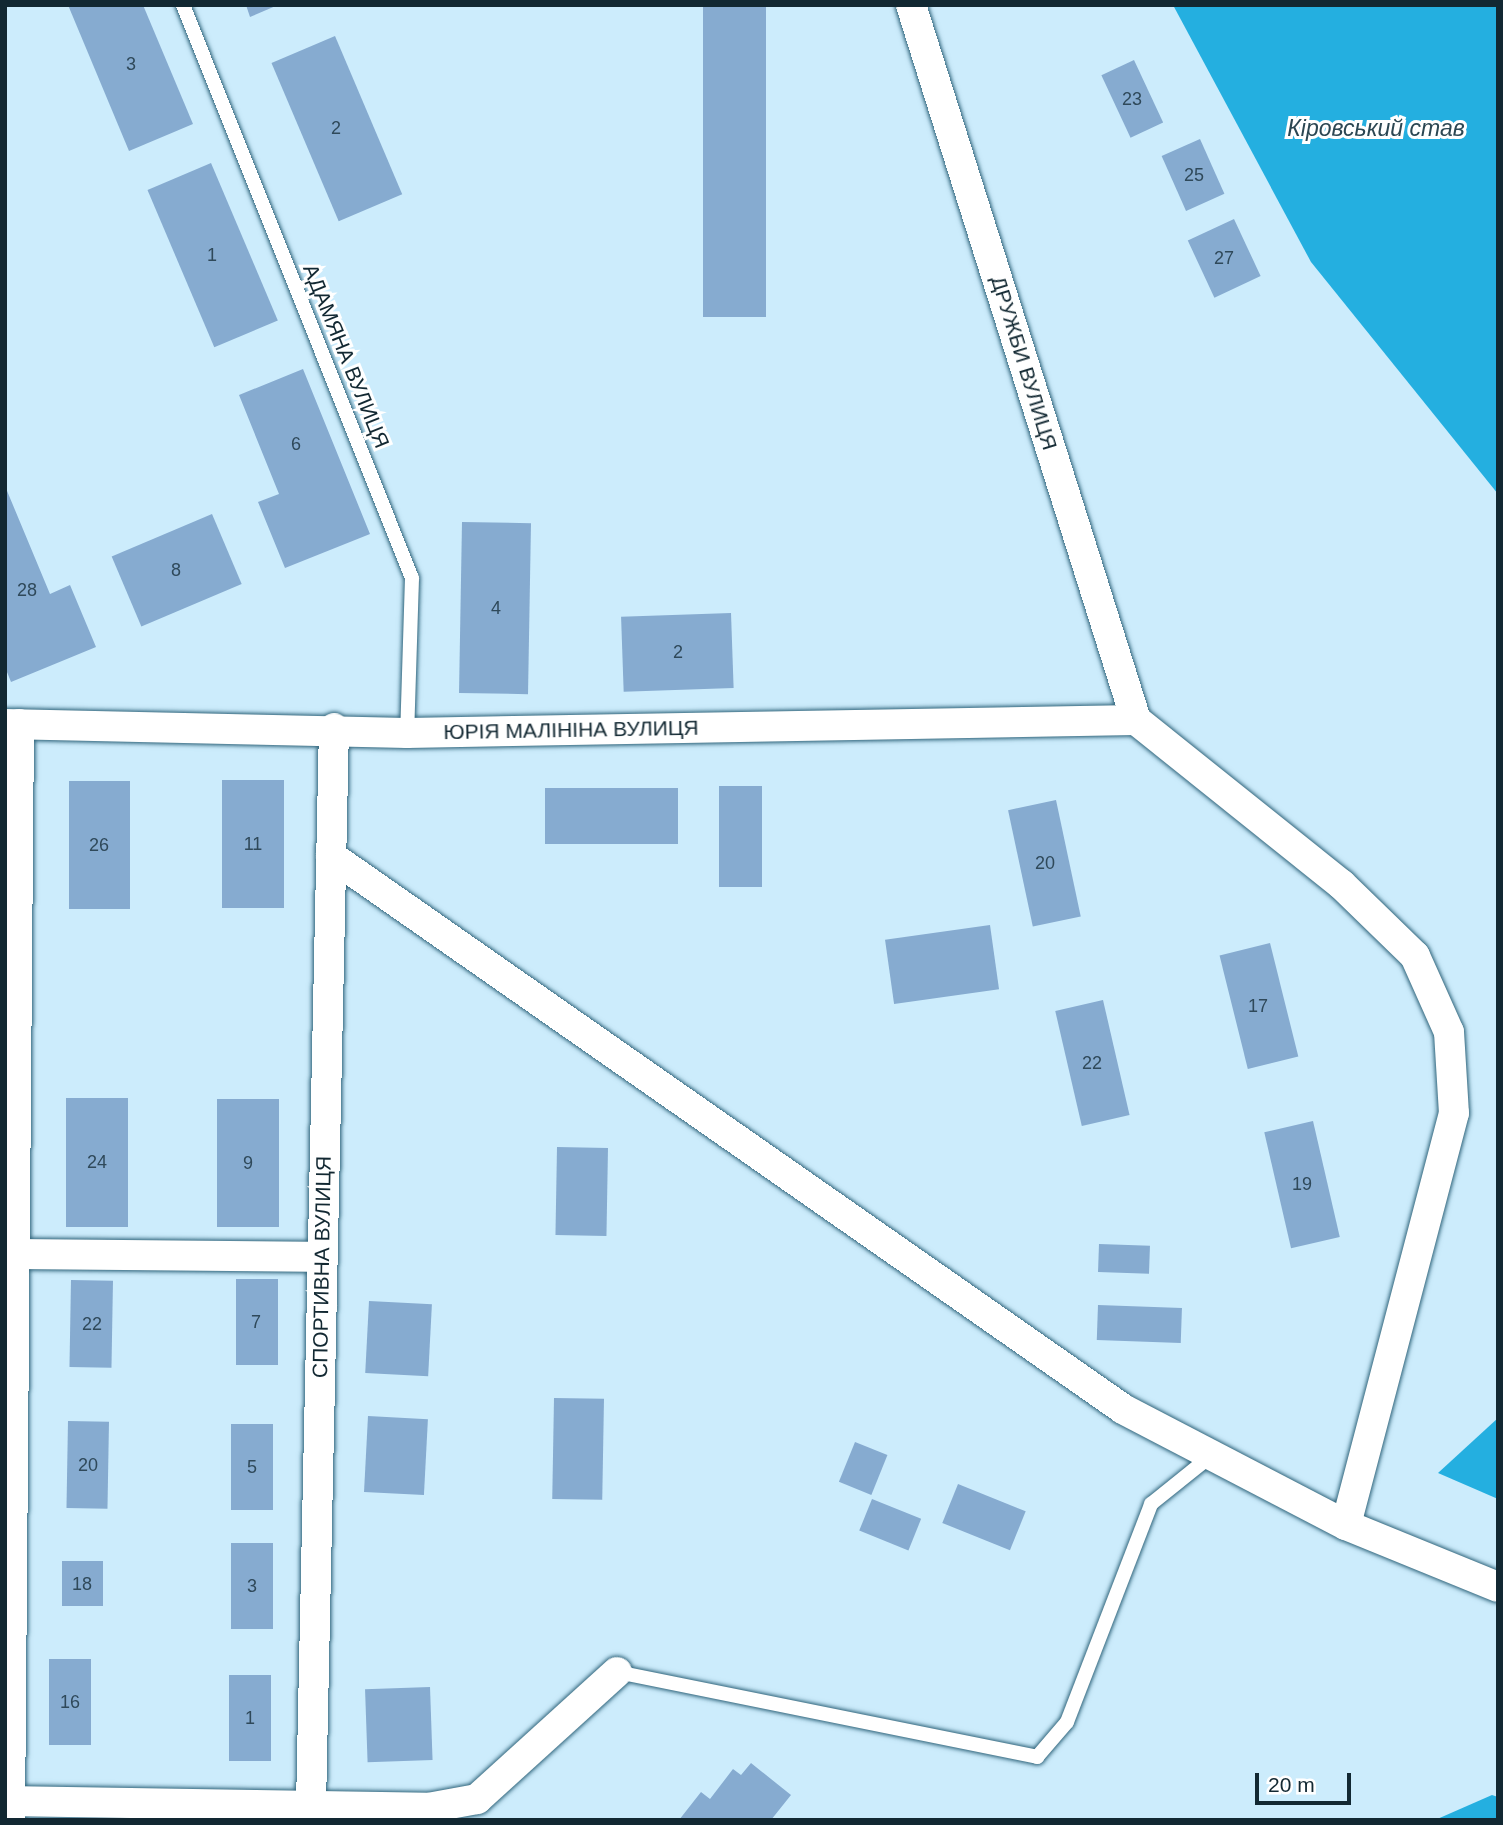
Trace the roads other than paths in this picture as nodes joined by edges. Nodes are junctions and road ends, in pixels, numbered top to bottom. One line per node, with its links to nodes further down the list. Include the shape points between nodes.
1 (183, 5): 6 (lane, АДАМЯНА ВУЛИЦЯ, via 412,578)
2 (911, 5): 3 (street, ДРУЖБИ ВУЛИЦЯ)
3 (1136, 720): 6 (street, ЮРІЯ МАЛІНІНА ВУЛИЦЯ); 11 (street, via 1341,884 1406,947 1415,956 1449,1032 1454,1113)
4 (12, 724): 5 (street, ЮРІЯ МАЛІНІНА ВУЛИЦЯ); 8 (street)
5 (334, 728): 6 (street, ЮРІЯ МАЛІНІНА ВУЛИЦЯ); 7 (street, СПОРТИВНА ВУЛИЦЯ)
6 (407, 733)
7 (331, 856): 9 (street, СПОРТИВНА ВУЛИЦЯ); 10 (street, via 1123,1409)
8 (10, 1254): 9 (street); 15 (street)
9 (322, 1257): 14 (street, СПОРТИВНА ВУЛИЦЯ)
10 (1212, 1455): 11 (street); 13 (lane, via 1151,1503 1067,1722 1037,1757)
11 (1346, 1525): 12 (street)
12 (1498, 1587)
13 (617, 1672): 14 (street, via 477,1799 428,1808)
14 (311, 1806): 15 (street)
15 (8, 1807)

